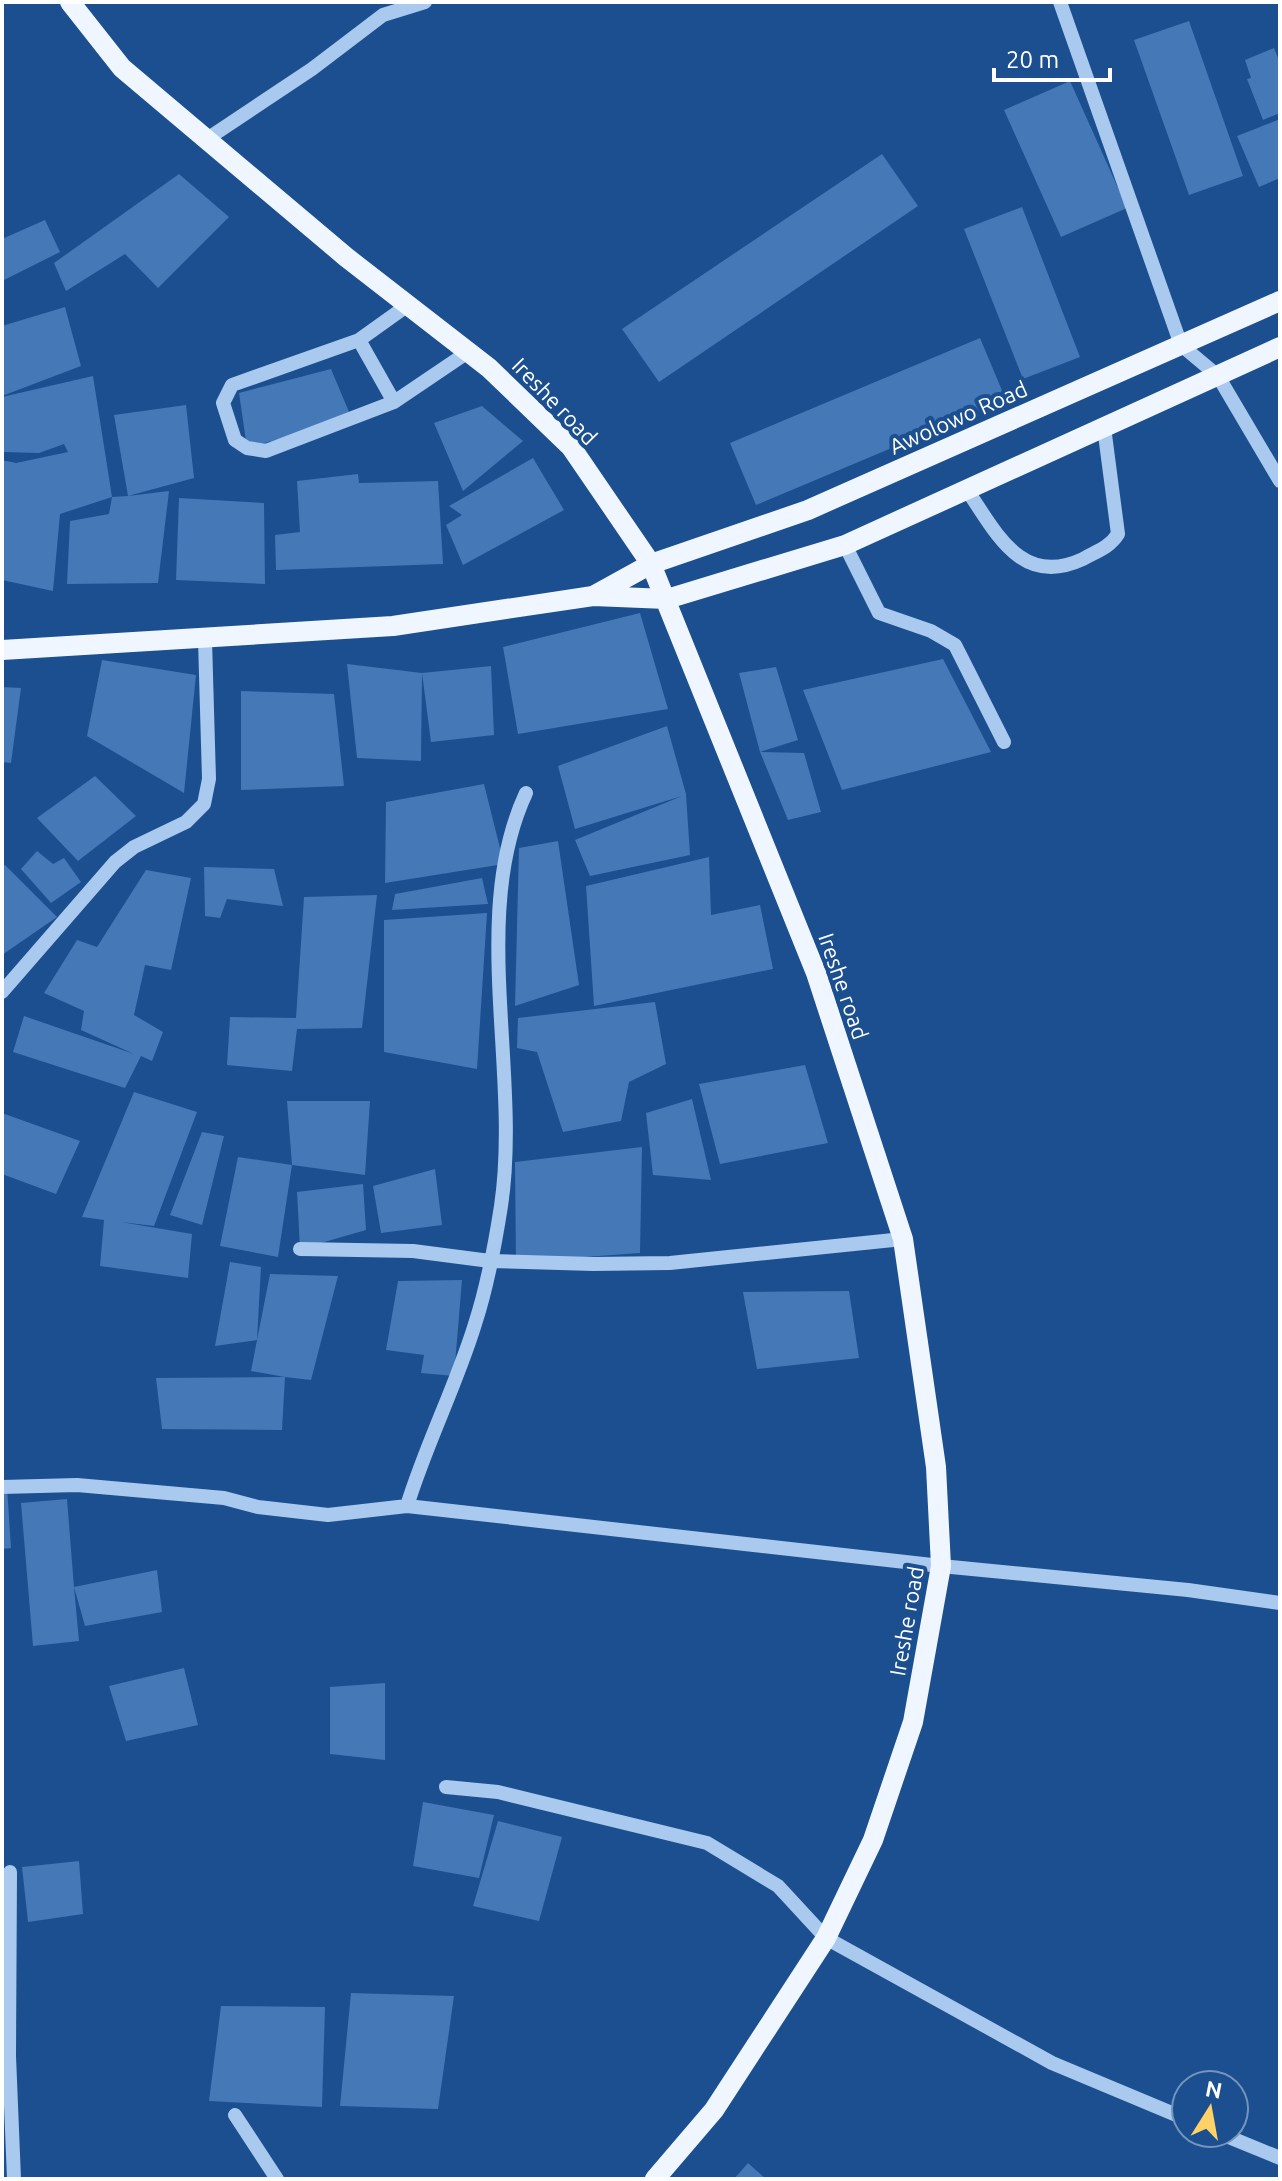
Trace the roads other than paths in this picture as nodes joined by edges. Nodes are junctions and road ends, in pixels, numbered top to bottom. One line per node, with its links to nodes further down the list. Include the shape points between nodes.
1 (70, 2): 4 (main road, Ireshe road, via 122,68)
2 (425, 2): 4 (street, via 383,15)
3 (1060, 2): 8 (street)
4 (207, 139): 6 (main road, Ireshe road)
5 (1280, 301): 8 (main road, Awolowo Road)
6 (408, 305): 7 (street); 10 (main road, Ireshe road)
7 (359, 340): 12 (street); 12 (street, via 232,385 223,403 235,440 266,451)
8 (1181, 345): 11 (street); 17 (main road, Awolowo Road, via 808,510)
9 (1280, 347): 11 (main road)
10 (468, 352): 12 (street); 17 (main road, Ireshe road, via 571,447)
11 (1218, 376): 13 (main road); 14 (street)
12 (394, 402)
13 (1104, 427): 15 (main road); 15 (street, via 1118,534 1111,545 1076,562 1044,568 1027,562 1006,547)
14 (1280, 481)
15 (967, 490): 16 (main road)
16 (845, 545): 19 (main road); 22 (street, via 879,613 955,645)
17 (651, 564): 18 (main road, Awolowo Road); 19 (main road, Ireshe road)
18 (593, 596): 19 (main road); 20 (main road, via 393,626)
19 (667, 599): 25 (main road, Ireshe road, via 816,973)
20 (205, 640): 21 (main road); 24 (street, via 209,779 204,804 186,822 115,862)
21 (2, 650)
22 (1004, 742)
23 (526, 793): 27 (street, via 513,820 497,895 504,1110 501,1203)
24 (2, 992)
25 (903, 1239): 27 (street, via 670,1263); 30 (main road, Ireshe road, via 936,1467)
26 (300, 1249): 27 (street, via 413,1251)
27 (490, 1261): 29 (street, via 475,1325)
28 (2, 1487): 29 (street, via 91,1486 224,1498 328,1515)
29 (407, 1506): 30 (street)
30 (941, 1566): 31 (street); 34 (main road, Ireshe road, via 913,1722 873,1840)
31 (1280, 1603)
32 (446, 1787): 34 (street, via 498,1792 707,1843 778,1886)
33 (10, 1872): 39 (street)
34 (826, 1938): 35 (street, via 1052,2063); 41 (main road, Ireshe road, via 714,2110)
35 (1170, 2112)
36 (235, 2115): 40 (street)
37 (1250, 2146): 38 (street)
38 (1280, 2158)
39 (14, 2179)
40 (277, 2179)
41 (655, 2179)

